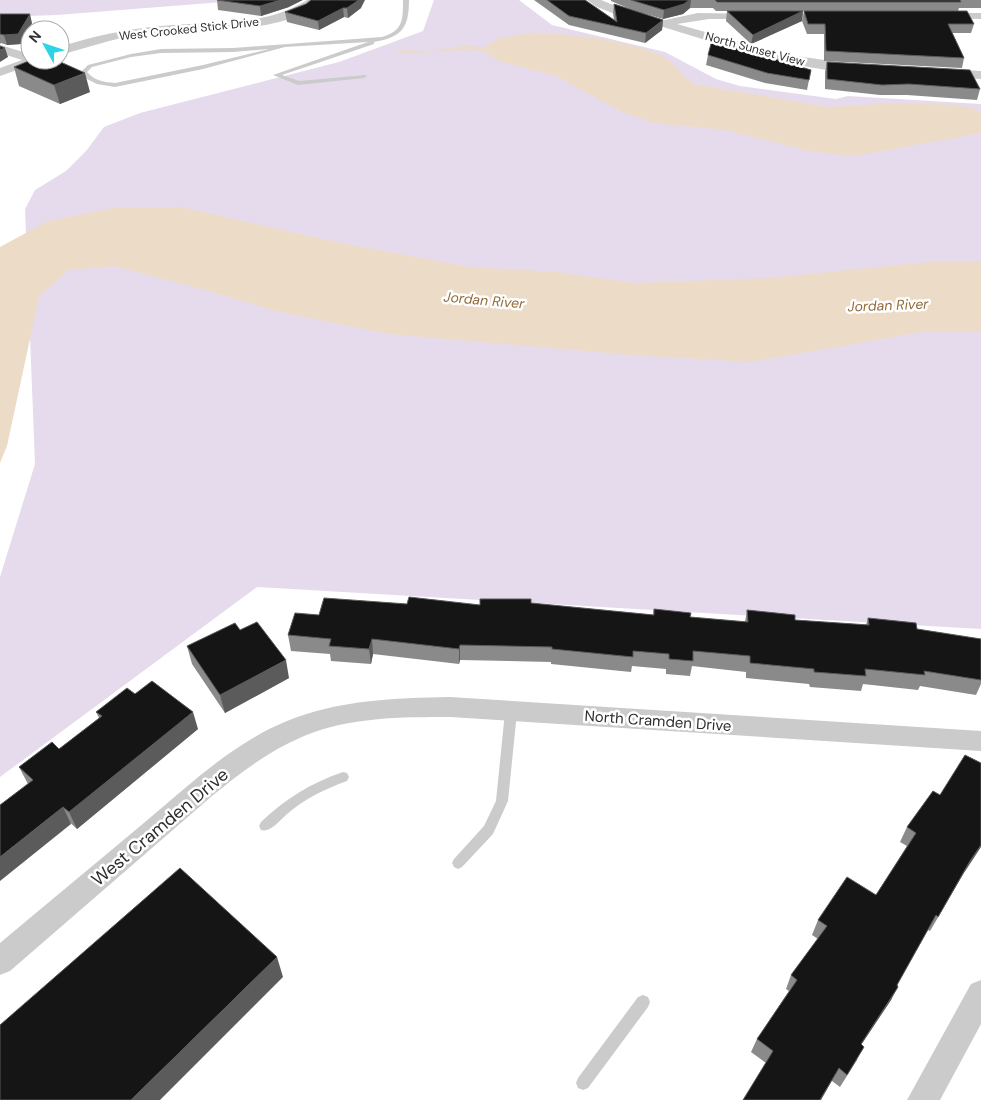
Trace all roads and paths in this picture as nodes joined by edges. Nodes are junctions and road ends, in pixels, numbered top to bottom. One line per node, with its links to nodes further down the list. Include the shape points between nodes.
1 (314, 0): 10 (street, West Crooked Stick Drive, via 299,10 272,19 144,31)
2 (406, 0): 8 (lane, via 404,24)
3 (594, 0): 7 (street, North Sunset View, via 617,11)
4 (772, 16): 7 (street, via 702,16)
5 (931, 16): 6 (street)
6 (981, 16)
7 (664, 24): 14 (street, North Sunset View, via 797,62)
8 (389, 37): 9 (lane); 18 (lane, via 276,74 298,83)
9 (282, 46): 9 (lane, via 139,53 90,66 84,72 99,83 115,85)
10 (70, 48)
11 (0, 50): 12 (street)
12 (20, 55)
13 (20, 65): 15 (street)
14 (865, 69)
15 (0, 72)
16 (931, 72): 17 (street)
17 (980, 72)
18 (364, 76)
19 (512, 712): 20 (street, North Cramden Drive, via 399,707); 21 (street, North Cramden Drive); 24 (lane, via 502,800 489,830)
20 (334, 716): 25 (street, West Cramden Drive, via 294,729 245,757 202,789)
21 (981, 741)
22 (343, 777): 23 (lane, via 286,804)
23 (265, 826)
24 (458, 863)
25 (0, 961)
26 (981, 994): 29 (street)
27 (643, 1002): 28 (lane)
28 (583, 1083)
29 (923, 1100)

